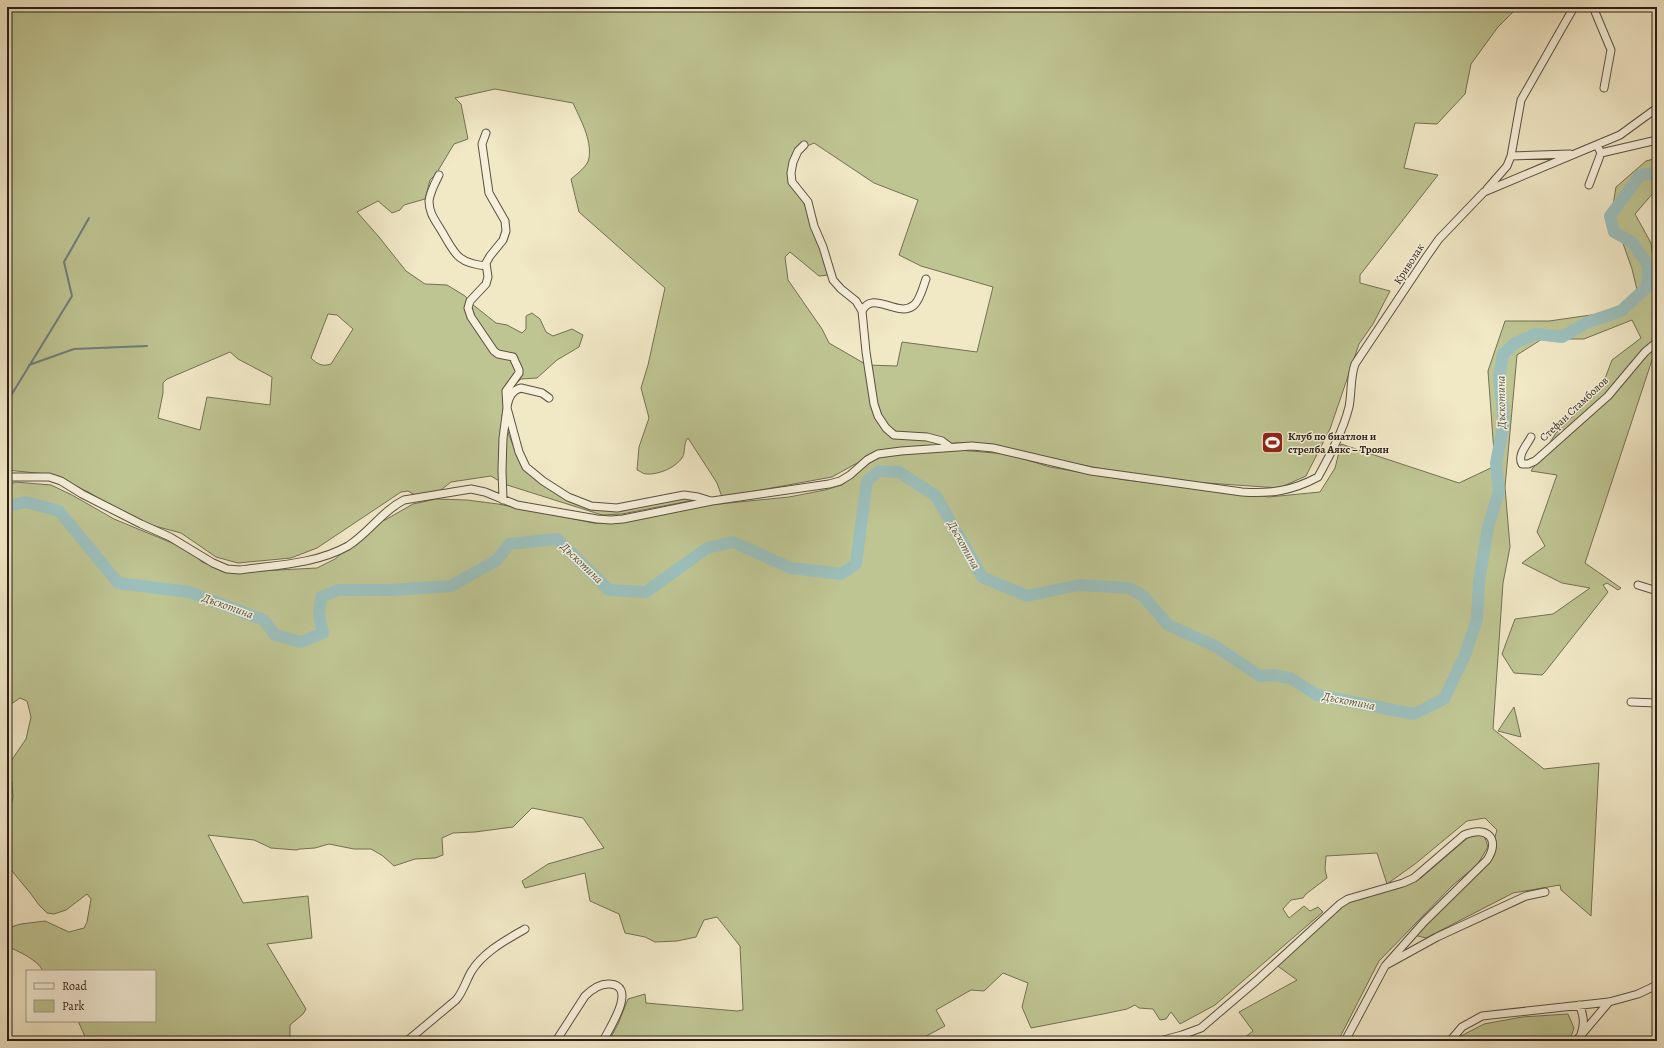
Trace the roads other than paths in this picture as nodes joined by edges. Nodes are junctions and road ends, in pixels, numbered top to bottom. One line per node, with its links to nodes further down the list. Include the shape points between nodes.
1 (1574, 7): 11 (street, via 1521,100)
2 (1593, 7): 3 (street, via 1611,50)
3 (1604, 88)
4 (1657, 108): 8 (street, Криволак, via 1620,135)
5 (486, 133): 15 (street, via 482,144 489,193 506,225 505,235)
6 (1657, 140): 9 (street)
7 (804, 145): 17 (street, via 793,162 792,182 808,202 833,280 856,301)
8 (1597, 145): 9 (street); 10 (street, Криволак)
9 (1600, 153): 13 (street)
10 (1576, 154): 11 (street); 14 (street, Криволак)
11 (1510, 156): 14 (street, via 1507,166)
12 (439, 175): 15 (street, via 430,196 432,217 446,242 459,257 472,264)
13 (1589, 185)
14 (1484, 192): 22 (street, Криволак, via 1439,239 1355,364 1349,406 1336,443 1318,477 1287,490 1259,493 1091,471 993,448)
15 (486, 266): 20 (street, via 486,284 470,301 468,308 494,351 513,357 519,370 506,391)
16 (926, 279): 17 (street, via 912,307 898,309 876,302 867,305)
17 (862, 311): 22 (street, via 866,352 878,416 894,435 927,437 942,441)
18 (1657, 342): 21 (street, Стефан Стамболов, via 1645,352 1608,396 1535,461 1525,465 1521,462 1521,456)
19 (549, 398): 20 (street, via 542,393 521,388 513,392)
20 (507, 408): 24 (street, via 503,438); 25 (street, via 519,452 526,467 568,497 591,506 617,508 684,495)
21 (1531, 437)
22 (950, 447): 25 (street, Криволак, via 878,454 850,475 829,484)
23 (7, 477): 24 (street, Криволак, via 49,478 61,481 170,537 213,563 227,569 240,570 323,557 347,546 367,532 395,504 404,500 471,489)
24 (503, 500): 25 (street, Криволак, via 517,505 611,520)
25 (712, 501)
26 (1638, 585): 27 (street)
27 (1657, 591)
28 (1631, 702): 29 (street)
29 (1657, 703)
30 (1545, 892): 32 (street, via 1526,896 1437,937)
31 (525, 929): 37 (street, via 480,960 471,972 460,996)
32 (1385, 966): 40 (street, via 1491,854 1492,839 1488,834 1481,831 1464,835 1414,878 1348,899 1340,904 1256,982 1201,1028); 41 (street)
33 (1657, 985): 34 (street, via 1638,994)
34 (1610, 1002): 35 (street); 36 (street)
35 (1579, 1005): 36 (street, via 1584,1022); 42 (street, via 1482,1016 1462,1027)
36 (1578, 1039)
37 (407, 1041)
38 (556, 1041): 39 (street, via 585,996 599,985 608,984 619,988 622,1001)
39 (603, 1041)
40 (1160, 1041)
41 (1345, 1041)
42 (1450, 1041)

